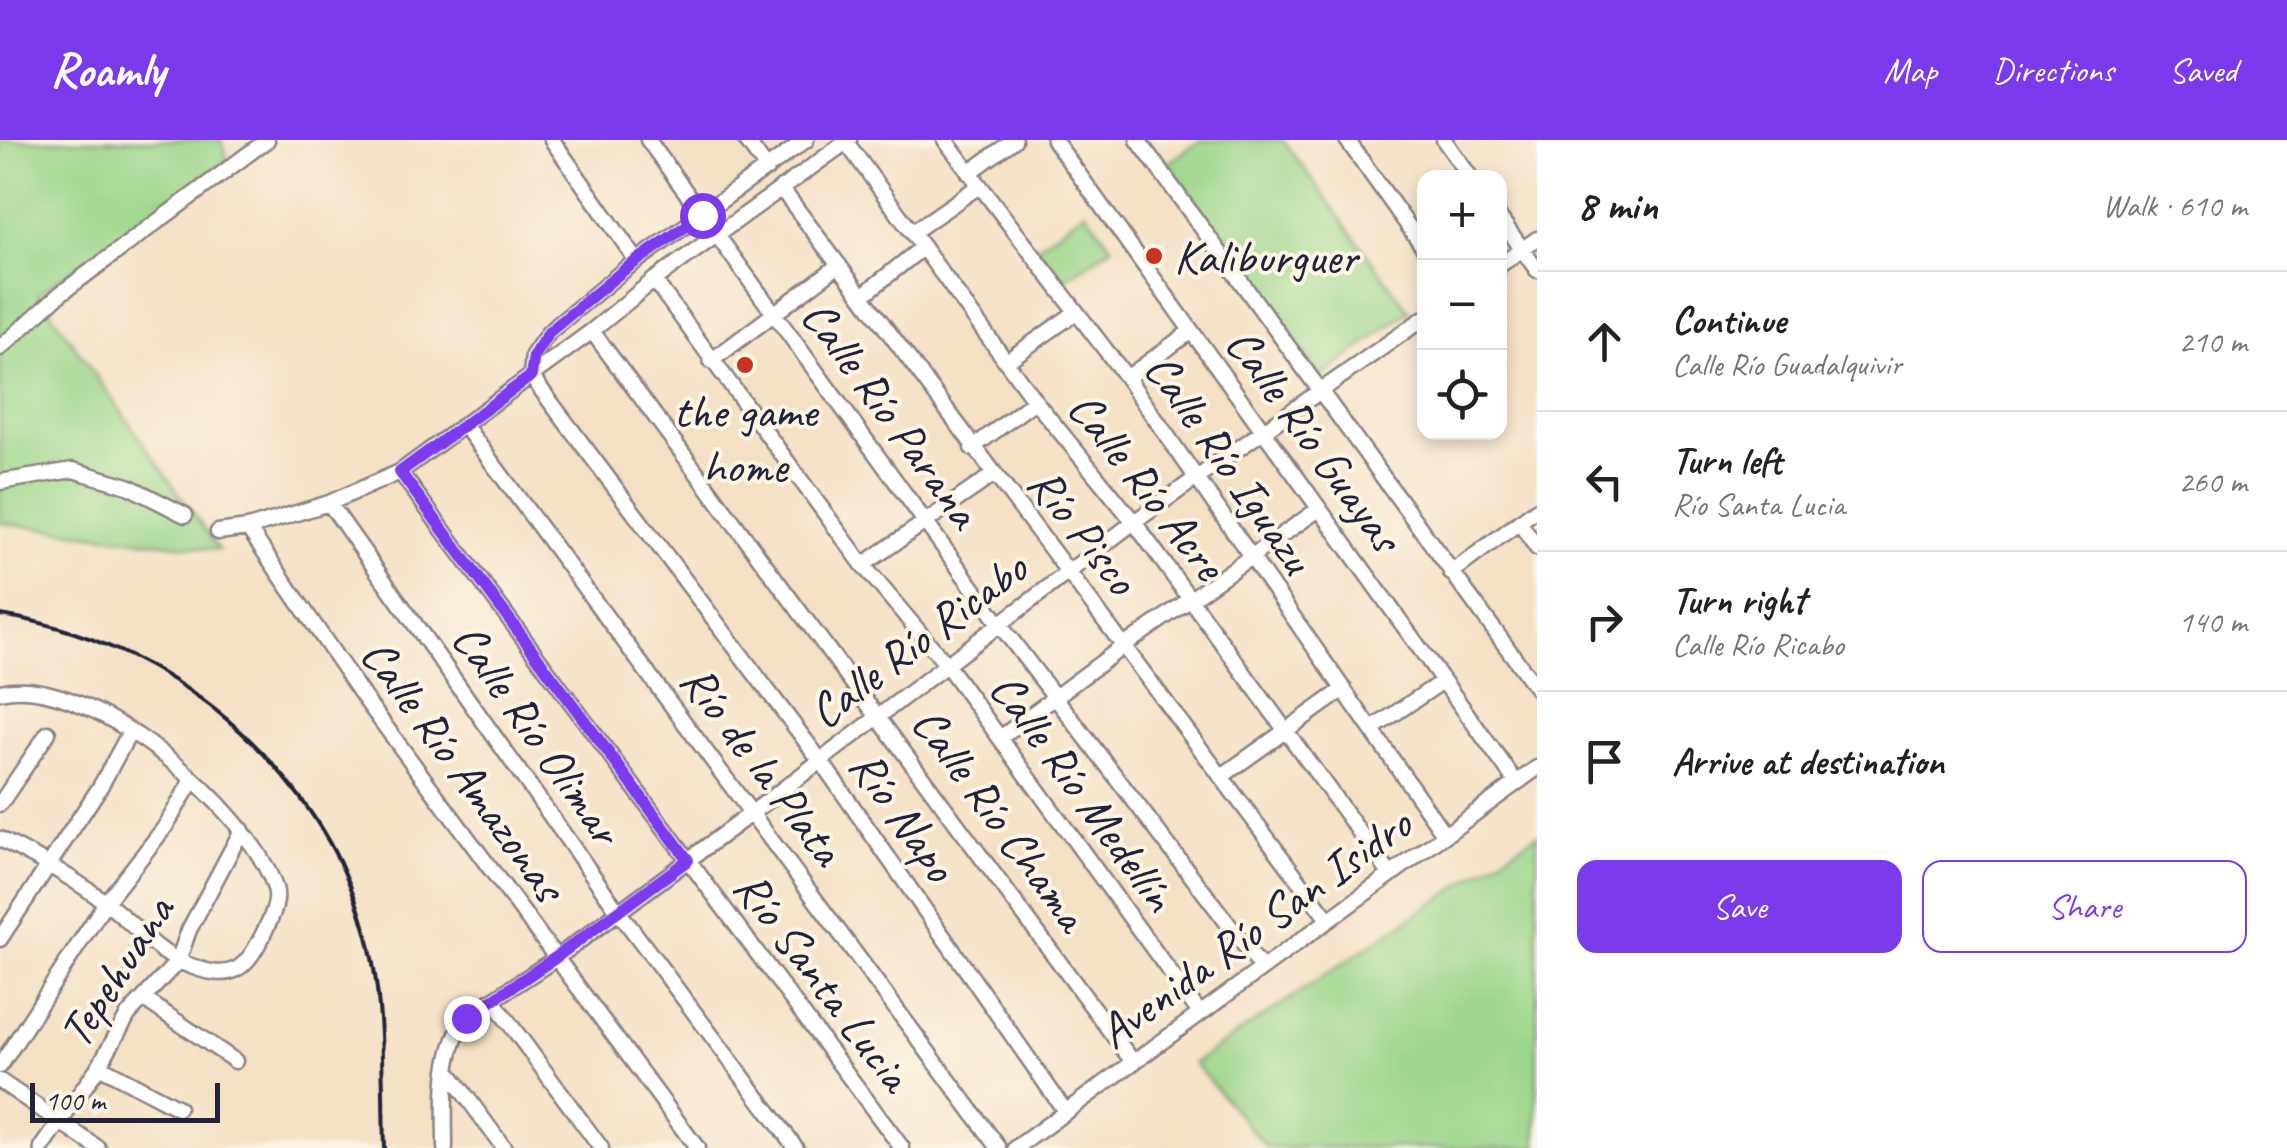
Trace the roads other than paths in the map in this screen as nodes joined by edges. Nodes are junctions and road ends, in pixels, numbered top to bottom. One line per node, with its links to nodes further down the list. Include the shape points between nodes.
1 (268, 140): 37 (street, via 60,294)
2 (552, 140): 27 (street)
3 (648, 140): 18 (street, Calle Río Parana)
4 (746, 140): 13 (street)
5 (806, 140): 13 (street)
6 (945, 140): 15 (street, Calle Río Iguazu)
7 (1014, 140): 15 (street)
8 (1054, 140): 36 (street, Calle Río Guayas)
9 (1138, 140): 42 (street)
10 (1347, 140): 22 (street)
11 (1444, 140): 14 (street)
12 (847, 141): 17 (street); 20 (street, Calle Río Acre)
13 (767, 169): 18 (street)
14 (1465, 170)
15 (970, 172): 16 (street, Calle Río Iguazu)
16 (979, 186): 20 (street); 32 (street, Calle Río Iguazu)
17 (781, 188): 21 (street); 28 (street, Río Pisco)
18 (702, 215): 21 (street, Calle Río Parana); 27 (street)
19 (1507, 228): 25 (street)
20 (913, 232): 24 (street, Calle Río Acre)
21 (719, 236): 30 (street); 33 (street, Calle Río Parana)
22 (1417, 238)
23 (1537, 239): 25 (street)
24 (923, 247): 31 (street); 39 (street, Calle Río Acre)
25 (1522, 249): 26 (street); 29 (street)
26 (1507, 260)
27 (637, 261): 40 (street, via 542,340)
28 (839, 265): 31 (street, Río Pisco); 33 (street)
29 (1537, 270)
30 (654, 280): 35 (street); 38 (street, Calle Río Medellín)
31 (862, 296): 46 (street, Río Pisco)
32 (1075, 313): 39 (street); 41 (street, Calle Río Iguazu)
33 (774, 314): 38 (street); 55 (street, Calle Río Parana)
34 (1417, 323): 42 (street, Calle Río Ricabo)
35 (592, 331): 40 (street); 74 (street, Calle Río Chama)
36 (1190, 331): 41 (street); 45 (street, Calle Río Guayas)
37 (0, 348)
38 (711, 361): 62 (street, Calle Río Medellín)
39 (1008, 361): 43 (street, Calle Río Acre)
40 (531, 376): 44 (street); 80 (street, Río Napo)
41 (1127, 378): 49 (street, Calle Río Iguazu)
42 (1320, 392): 45 (street, Calle Río Ricabo); 64 (street)
43 (1035, 401): 46 (street); 56 (street, Calle Río Acre)
44 (465, 426): 47 (street); 86 (street, Río de la Plata)
45 (1263, 432): 49 (street, Calle Río Ricabo); 52 (street, Calle Río Guayas)
46 (972, 448): 48 (street, Río Pisco)
47 (400, 472): 51 (street); 90 (street, Río Santa Lucia)
48 (994, 474): 55 (street); 63 (street, Río Pisco)
49 (1198, 478): 56 (street, Calle Río Ricabo); 61 (street, Calle Río Iguazu)
50 (0, 482): 54 (street, via 74,470 128,486)
51 (330, 504): 58 (street); 94 (street, Calle Río Olimar)
52 (1319, 509): 61 (street); 69 (street, Calle Río Guayas)
53 (1537, 509): 57 (street)
54 (184, 515)
55 (925, 520): 62 (street); 66 (street, Calle Río Parana)
56 (1134, 522): 63 (street, Calle Río Ricabo); 65 (street, Calle Río Acre)
57 (1519, 522): 60 (street); 64 (street)
58 (248, 528): 59 (street); 97 (street, Calle Río Amazonas)
59 (218, 532)
60 (1537, 548)
61 (1253, 558): 65 (street); 70 (street, Calle Río Iguazu)
62 (863, 565): 68 (street, Calle Río Medellín)
63 (1069, 570): 66 (street, Calle Río Ricabo); 67 (street, Río Pisco)
64 (1452, 572): 71 (street)
65 (1190, 601): 67 (street); 77 (street, Calle Río Acre)
66 (1000, 625): 68 (street, Calle Río Ricabo); 73 (street, Calle Río Parana)
67 (1125, 645): 73 (street); 82 (street, Río Pisco)
68 (946, 664): 74 (street, Calle Río Ricabo); 79 (street, Calle Río Medellín)
69 (1443, 681): 75 (street); 84 (street, Calle Río Guayas)
70 (1344, 689): 75 (street, Calle Río Iguazu); 77 (street)
71 (1537, 690)
72 (0, 692): 76 (street, via 52,692)
73 (1054, 696): 79 (street); 99 (street, Calle Río Parana)
74 (879, 716): 80 (street, Calle Río Ricabo); 104 (street, Calle Río Chama)
75 (1372, 729): 88 (street, Calle Río Iguazu)
76 (130, 732): 83 (street); 91 (street)
77 (1287, 732): 82 (street); 92 (street, Calle Río Acre)
78 (48, 733): 85 (street)
79 (1000, 738): 102 (street, Calle Río Medellín)
80 (820, 760): 86 (street, Calle Río Ricabo); 110 (street, Río Napo)
81 (1537, 768): 84 (street, Avenida Río San Isidro)
82 (1222, 776): 95 (street, Río Pisco)
83 (193, 779): 87 (street); 93 (street)
84 (1516, 782): 88 (street, Avenida Río San Isidro)
85 (0, 804)
86 (753, 812): 90 (street, Calle Río Ricabo); 120 (street, Río de la Plata)
87 (242, 830): 98 (street, Tepehuana); 98 (street, via 276,889 252,957 236,970 211,972)
88 (1444, 834): 92 (street, Avenida Río San Isidro)
89 (0, 839): 91 (street)
90 (688, 860): 94 (street, Calle Río Ricabo); 119 (street, Río Santa Lucia)
91 (48, 863): 93 (street); 96 (street)
92 (1390, 874): 95 (street, Avenida Río San Isidro)
93 (106, 902): 98 (street); 105 (street)
94 (618, 911): 97 (street, Calle Río Ricabo); 118 (street, Calle Río Olimar)
95 (1328, 918): 99 (street, Avenida Río San Isidro)
96 (0, 939)
97 (555, 958): 101 (street, Calle Río Ricabo); 117 (street, Calle Río Amazonas)
98 (178, 961): 100 (street, Tepehuana)
99 (1261, 966): 102 (street, Avenida Río San Isidro)
100 (144, 999): 103 (street); 106 (street, Tepehuana)
101 (493, 1001): 107 (street, Calle Río Ricabo, via 460,1026); 116 (street)
102 (1199, 1012): 104 (street, Avenida Río San Isidro)
103 (235, 1061)
104 (1133, 1062): 110 (street, Avenida Río San Isidro)
105 (0, 1066)
106 (99, 1066): 109 (street); 111 (street, Tepehuana)
107 (447, 1070): 114 (street); 115 (street)
108 (0, 1080): 111 (street)
109 (178, 1108)
110 (1065, 1111): 121 (street, Avenida Río San Isidro)
111 (60, 1122): 112 (street, Tepehuana); 113 (street)
112 (42, 1148)
113 (98, 1148)
114 (445, 1148)
115 (504, 1148)
116 (601, 1148)
117 (697, 1148)
118 (796, 1148)
119 (902, 1148)
120 (999, 1148)
121 (1016, 1148)

